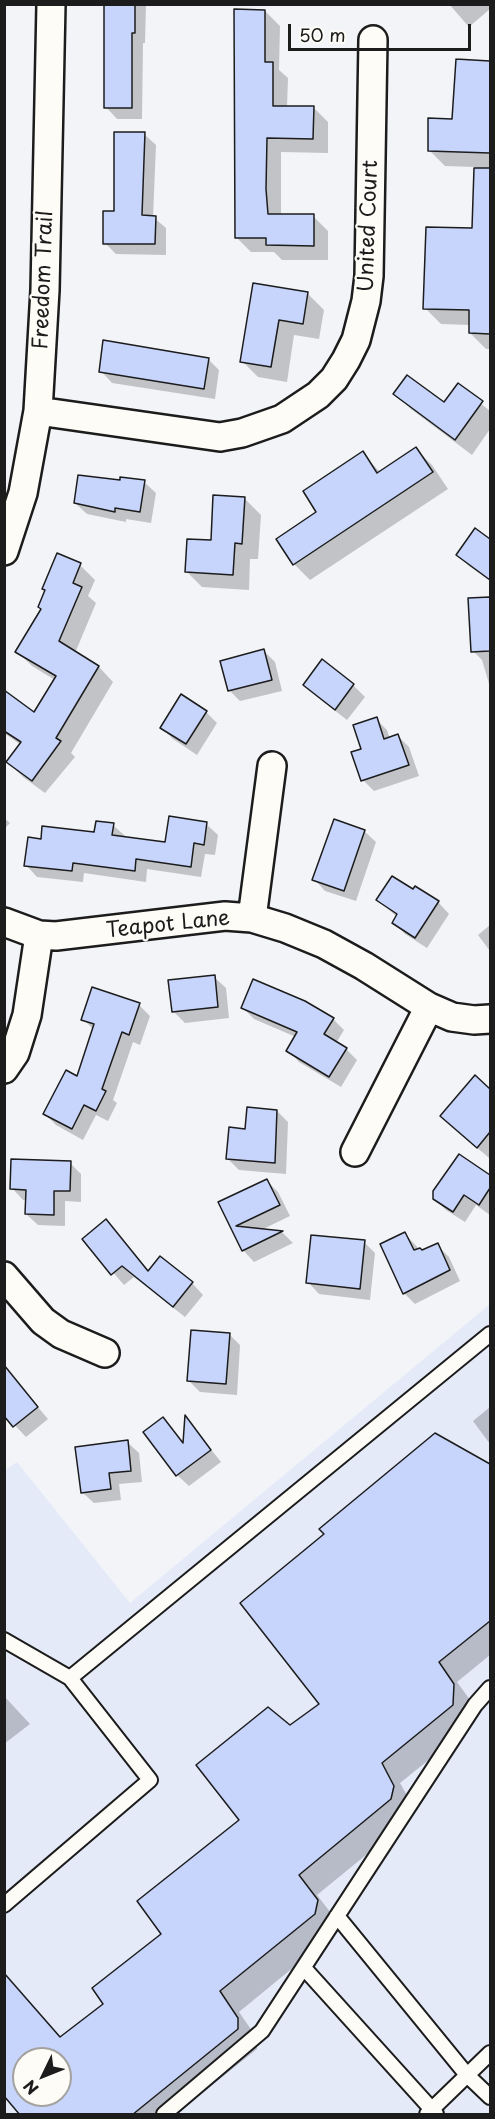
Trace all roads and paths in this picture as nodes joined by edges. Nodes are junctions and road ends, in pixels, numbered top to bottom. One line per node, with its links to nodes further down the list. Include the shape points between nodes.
1 (51, 4): 3 (street, Freedom Trail, via 45,290)
2 (373, 40): 3 (street, United Court, via 368,285 356,340 334,379 282,419 242,434 220,436)
3 (38, 411): 4 (street, Freedom Trail, via 23,493)
4 (4, 551)
5 (272, 766): 6 (street)
6 (252, 918): 8 (street, Teapot Lane, via 225,916 84,934); 9 (street, Teapot Lane, via 324,944)
7 (4, 922): 8 (street, Teapot Lane)
8 (39, 935): 11 (street, via 27,1015 15,1053)
9 (429, 1007): 10 (street, Teapot Lane, via 452,1017); 12 (street)
10 (490, 1019)
11 (4, 1069)
12 (355, 1152)
13 (4, 1276): 15 (street, via 43,1321 61,1334)
14 (490, 1334): 17 (lane)
15 (105, 1353)
16 (4, 1640): 17 (lane)
17 (70, 1678): 19 (lane, via 150,1780)
18 (490, 1688): 20 (lane)
19 (4, 1905)
20 (338, 1916): 21 (lane); 23 (lane)
21 (303, 1968): 25 (lane); 26 (lane, via 262,2031)
22 (490, 2053): 23 (lane)
23 (467, 2075): 24 (lane); 25 (lane)
24 (490, 2097)
25 (432, 2113)
26 (164, 2115)

